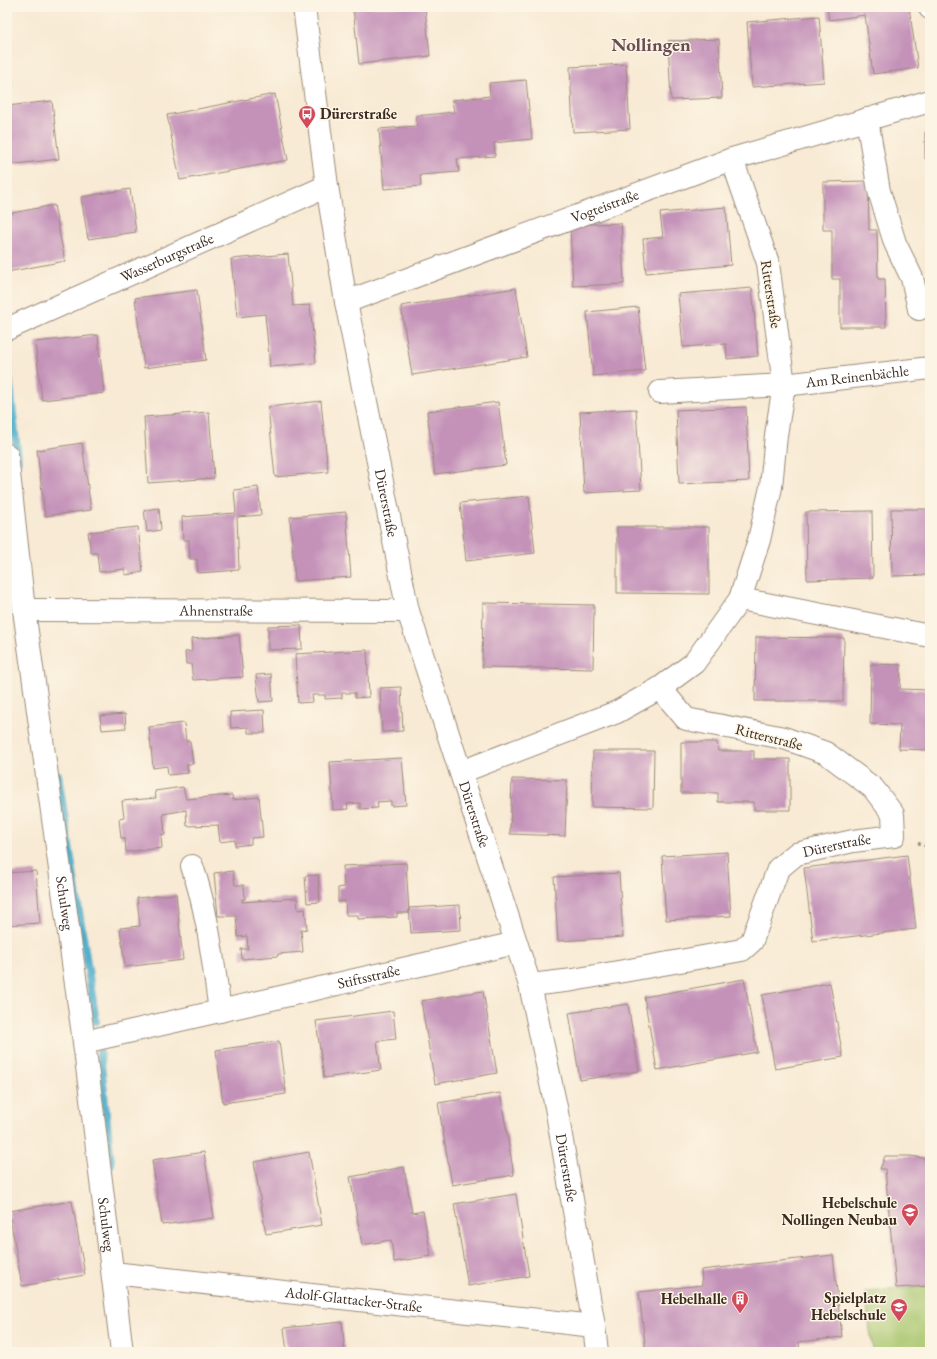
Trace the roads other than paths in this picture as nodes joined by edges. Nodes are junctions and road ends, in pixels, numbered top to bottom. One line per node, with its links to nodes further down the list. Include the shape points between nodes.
1 (304, 7): 5 (street, Dürerstraße)
2 (930, 101): 3 (street, Vogteistraße)
3 (867, 119): 4 (street, Vogteistraße); 7 (street, via 878,191 895,243 912,278)
4 (732, 159): 6 (street, Vogteistraße); 10 (street, Ritterstraße, via 768,263)
5 (327, 186): 6 (street, Dürerstraße); 8 (street, Wasserburgstraße)
6 (346, 302): 15 (street, Dürerstraße)
7 (919, 309)
8 (7, 329)
9 (930, 368): 10 (street, Am Reinenbächle)
10 (784, 385): 11 (street); 13 (street, Ritterstraße, via 771,487 759,540)
11 (660, 392)
12 (7, 454): 14 (street, Schulweg)
13 (740, 599): 16 (street); 17 (street, Ritterstraße, via 694,663)
14 (24, 610): 15 (street, Ahnenstraße); 24 (street, Schulweg)
15 (408, 611): 18 (street, Dürerstraße)
16 (930, 636)
17 (660, 688): 18 (street, Ritterstraße, via 617,712); 19 (street, Ritterstraße, via 686,720 784,738 826,753 873,788 893,814)
18 (461, 772): 21 (street, Dürerstraße)
19 (894, 836): 22 (street, Dürerstraße, via 853,841 796,854 778,869 752,941 742,950 573,980)
20 (192, 866): 23 (street, via 208,931)
21 (516, 943): 22 (street, Dürerstraße); 23 (street, Stiftsstraße)
22 (530, 985): 26 (street, Dürerstraße, via 556,1107)
23 (220, 1011): 24 (street, Stiftsstraße)
24 (84, 1042): 25 (street, Schulweg)
25 (113, 1273): 26 (street, Adolf-Glattacker-Straße); 27 (street, Schulweg)
26 (594, 1326): 28 (street, Dürerstraße)
27 (122, 1352)
28 (597, 1352)

